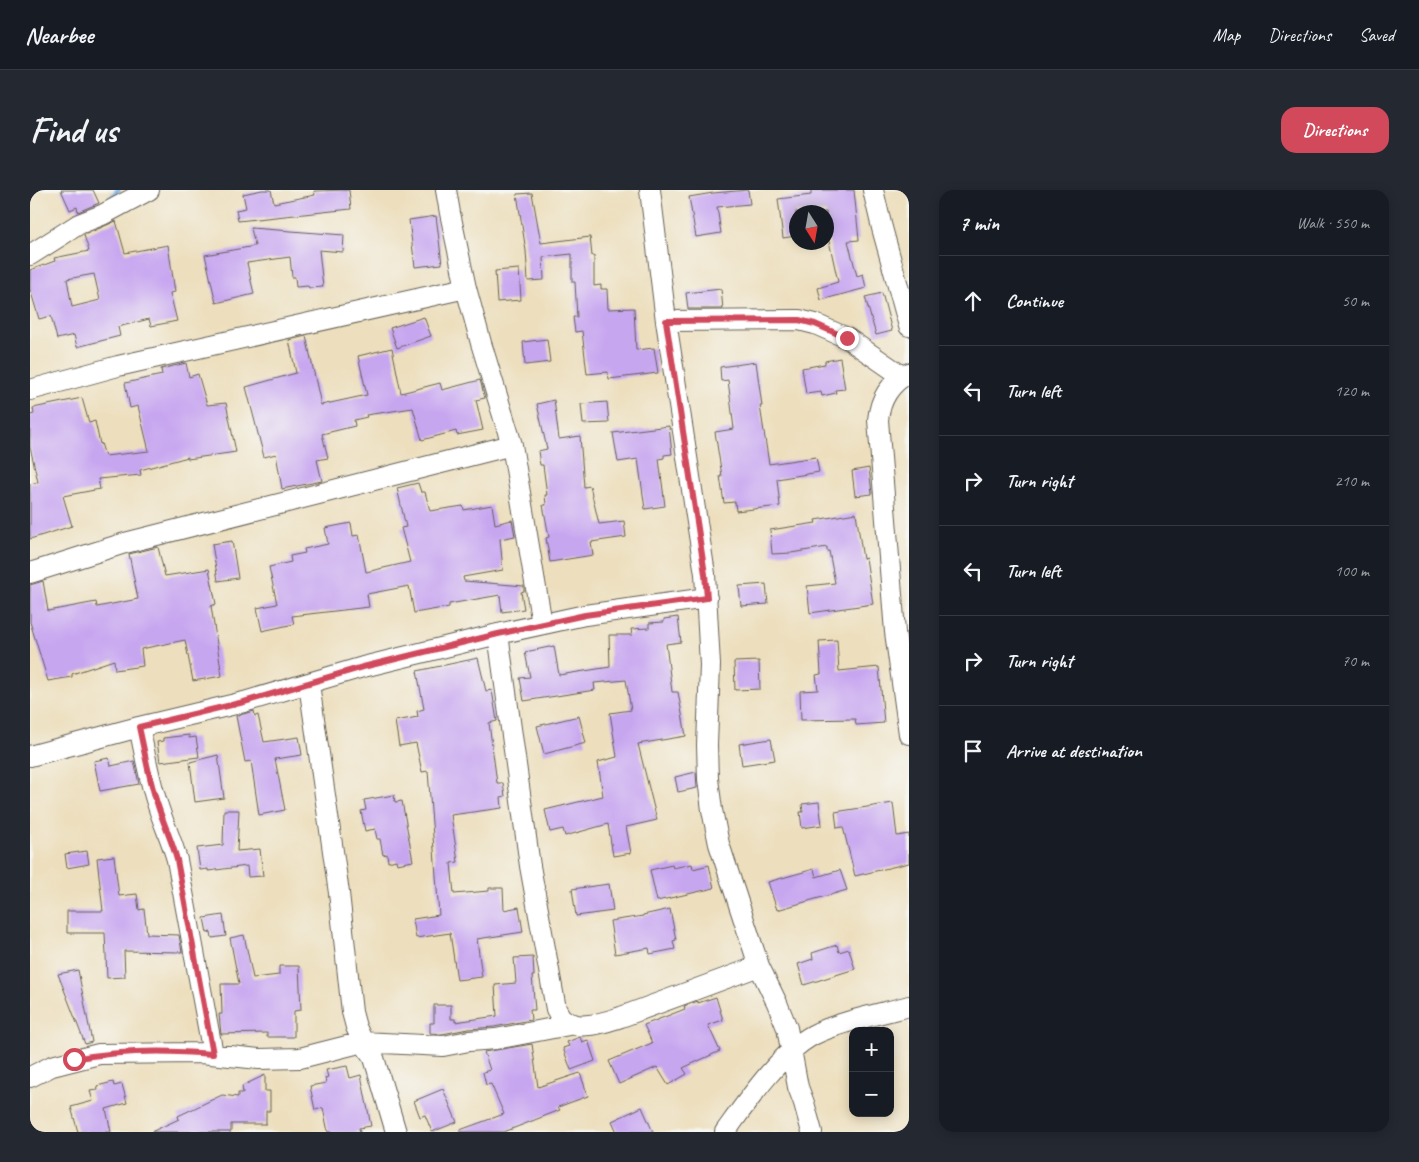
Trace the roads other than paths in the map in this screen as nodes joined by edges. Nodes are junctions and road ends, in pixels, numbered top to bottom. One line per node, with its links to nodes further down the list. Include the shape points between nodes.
1 (148, 190): 5 (street, via 79,224)
2 (446, 190): 6 (street)
3 (650, 190): 7 (street)
4 (873, 190): 8 (street)
5 (30, 255)
6 (466, 288): 10 (street, via 118,366); 11 (street)
7 (666, 321): 9 (street, via 799,320 847,338); 13 (street)
8 (909, 326)
9 (905, 374): 18 (street, via 886,392 878,420 895,632)
10 (30, 390)
11 (512, 445): 12 (street, via 125,543); 14 (street)
12 (30, 573)
13 (707, 598): 14 (street); 20 (street, via 710,665 707,745 712,810 719,844)
14 (542, 624): 15 (street)
15 (498, 634): 16 (street, via 363,667); 22 (street, via 530,866 556,1009 563,1019)
16 (309, 684): 17 (street); 23 (street, via 339,893 352,1012)
17 (139, 727): 19 (street); 25 (street, via 158,808 172,839 177,860)
18 (909, 734)
19 (30, 756)
20 (759, 966): 22 (street, via 621,1017 601,1023); 24 (street, via 787,1028)
21 (909, 1006): 24 (street, via 830,1028)
22 (574, 1024): 23 (street, via 444,1046)
23 (363, 1042): 25 (street, via 300,1058 259,1059); 27 (street, via 374,1058)
24 (790, 1051): 28 (street); 29 (street)
25 (213, 1054): 26 (street, via 99,1054 52,1066)
26 (30, 1077)
27 (396, 1132)
28 (725, 1132)
29 (812, 1132)

